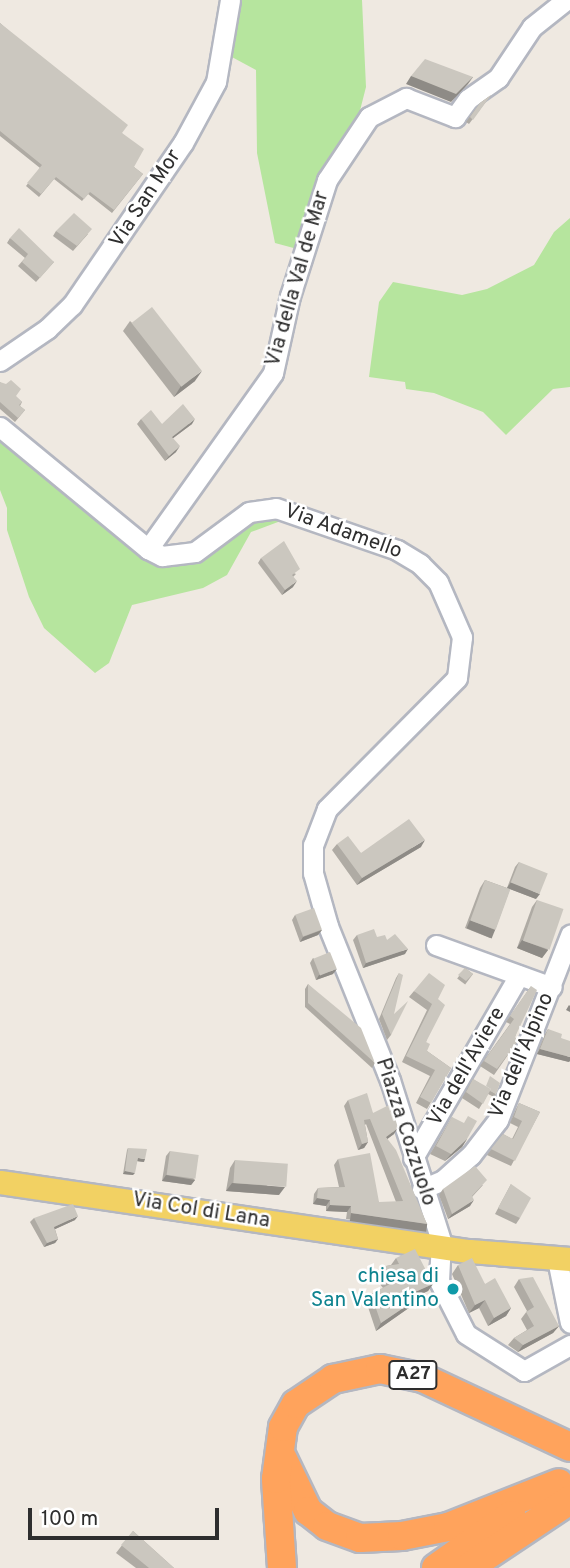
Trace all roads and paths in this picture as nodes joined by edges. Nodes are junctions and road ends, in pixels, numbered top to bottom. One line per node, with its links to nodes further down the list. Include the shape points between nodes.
1 (230, 0): 3 (street, Via San Mor, via 216,82 183,142 72,305 47,329)
2 (566, 0): 5 (street, Via della Val de Mar, via 532,27 498,78 468,99 455,117 406,98 369,117 327,180 290,296 273,373)
3 (0, 361)
4 (0, 427): 5 (street, Via Adamello)
5 (148, 549): 10 (street, Via Adamello, via 169,557 187,555 249,512 276,508 411,557 438,582 453,609 461,636 457,678 327,809 313,845 313,873 324,913)
6 (570, 935): 9 (street, Via dell'Alpino)
7 (436, 945): 8 (street)
8 (519, 975): 9 (street); 11 (street, Via dell'Aviere)
9 (552, 987): 13 (street, Via dell'Alpino, via 498,1119 471,1156 443,1180)
10 (364, 1019): 11 (street, Piazza Cozzuolo, via 390,1080)
11 (412, 1158): 13 (street, Piazza Cozzuolo)
12 (0, 1182): 14 (main road, Via Col di Lana)
13 (422, 1189): 14 (street, Piazza Cozzuolo)
14 (441, 1247): 15 (main road); 17 (street, via 439,1281 473,1343 524,1371)
15 (564, 1259): 16 (street)
16 (570, 1324)
17 (570, 1345)
18 (279, 1447): 19 (highway, A27, via 282,1427 310,1391 333,1379 380,1369 447,1385); 20 (highway, via 292,1485 308,1511 327,1526 360,1538 448,1527); 21 (highway, A27, via 276,1479)
19 (570, 1447)
20 (566, 1486): 22 (highway); 23 (highway)
21 (282, 1568)
22 (436, 1568)
23 (468, 1568)

